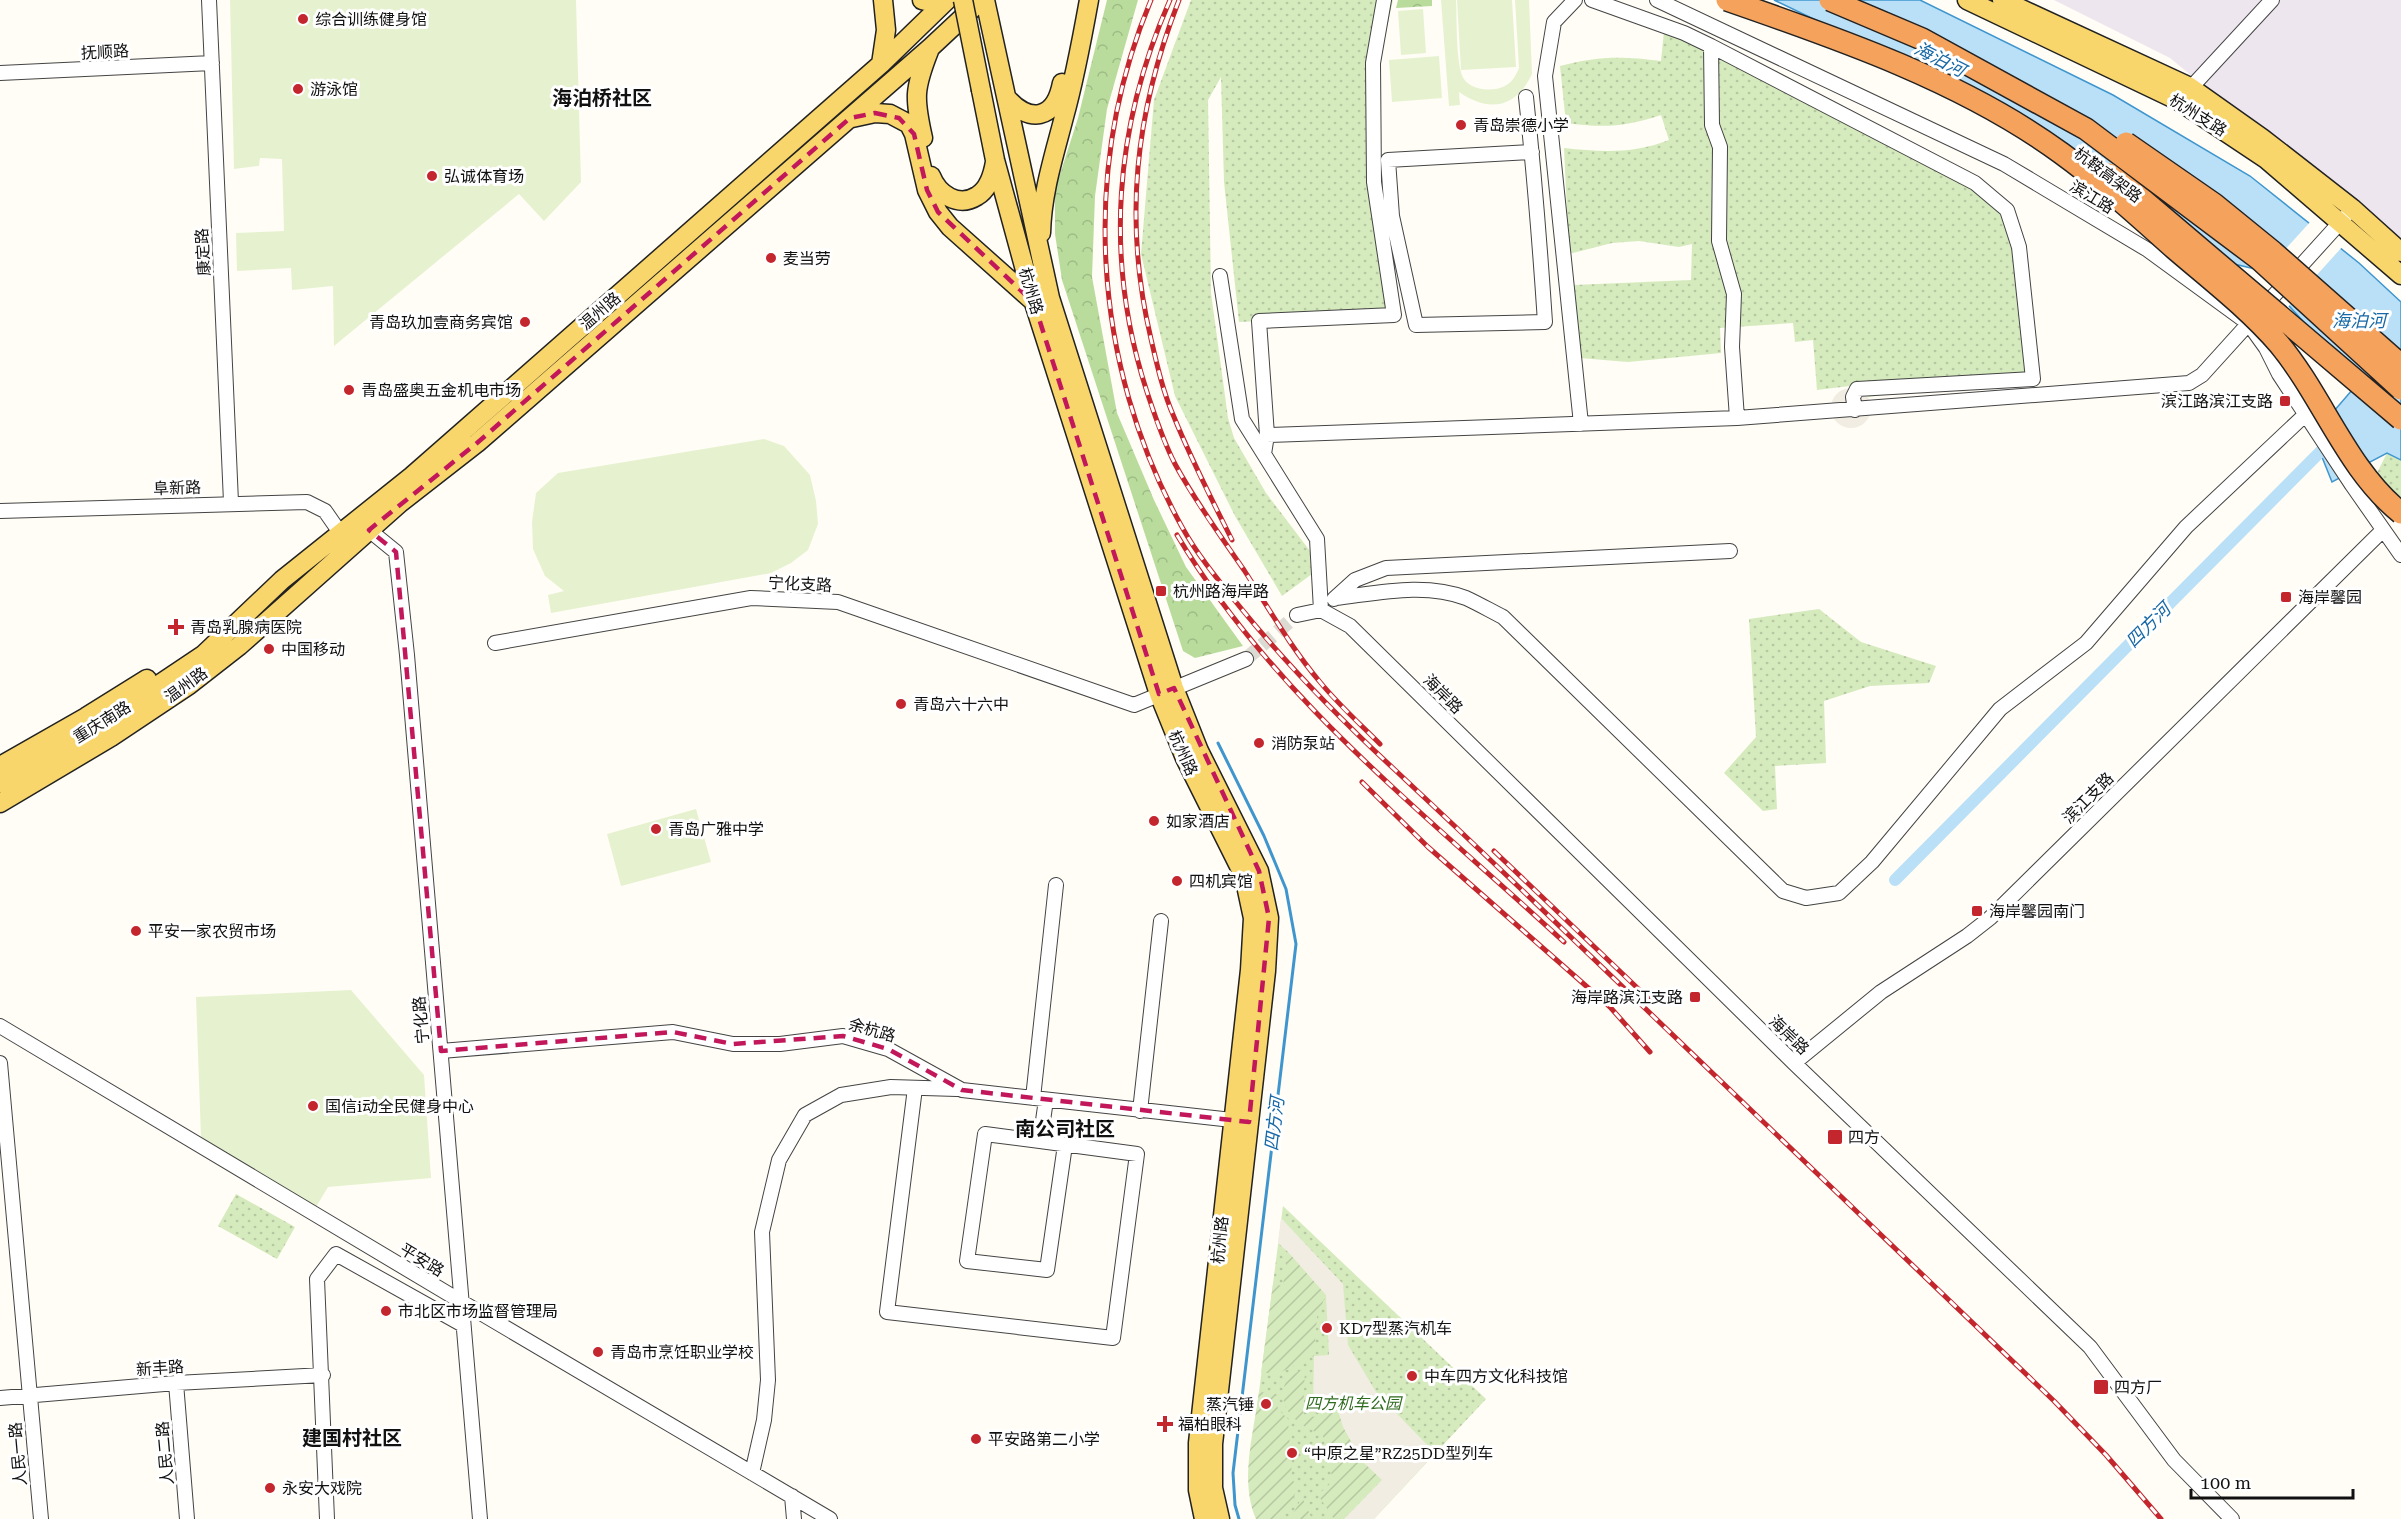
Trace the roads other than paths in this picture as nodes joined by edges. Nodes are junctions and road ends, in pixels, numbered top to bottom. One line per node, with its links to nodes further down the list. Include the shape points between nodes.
1 (209, 0): 21 (street, 康定路)
2 (883, 0): 22 (main road)
3 (922, 0): 4 (main road)
4 (946, 0): 22 (main road, 温州路)
5 (1079, 0): 24 (main road, via 1056,103 1045,113 1030,115 1018,110)
6 (1089, 0): 34 (main road, via 1076,70 1042,204)
7 (1384, 0): 46 (street, via 1373,63 1374,182 1394,315 1259,321)
8 (1575, 0): 31 (street, via 1554,22 1545,76)
9 (1592, 0): 19 (street)
10 (1656, 0): 38 (street, 滨江路, via 2004,164)
11 (1727, 0): 50 (highway, bridge, via 1909,69 2015,123 2060,152 2231,297 2279,344 2351,454 2386,501)
12 (1771, 0): 44 (highway, 杭鞍高架路, bridge, via 1915,59 2012,110 2080,152 2143,200)
13 (1830, 0): 40 (highway, 杭鞍高架路, bridge, via 1922,39 2086,129 2259,259)
14 (1848, 0): 39 (highway, bridge, via 1961,47 2127,143 2214,204)
15 (1967, 0): 25 (main road, 杭州支路)
16 (2002, 0): 25 (main road, 杭州支路)
17 (2272, 0): 25 (street)
18 (977, 1): 20 (main road, 温州路); 24 (main road, 杭州路); 29 (main road, 杭州路, bridge, via 981,90)
19 (1711, 46): 41 (street, via 1975,183 2007,210 2019,247 2033,379 1857,389 1853,397); 43 (street, via 1712,125 1720,147 1719,241 1734,294 1732,347)
20 (930, 48): 27 (main road, 温州路); 29 (main road, via 917,84 916,106 935,187 953,199 977,196 988,185)
21 (212, 63): 23 (street, 抚顺路); 48 (street, 康定路)
22 (881, 64): 53 (main road, 温州路, via 412,476)
23 (0, 73)
24 (1004, 89): 34 (main road, 杭州路)
25 (2184, 94): 30 (main road, 杭州支路, via 2262,138)
26 (1526, 97): 28 (street)
27 (850, 118): 37 (main road, via 890,114 909,124 927,190 938,212); 51 (main road, 温州路, via 477,443)
28 (1532, 152): 32 (street); 32 (street, via 1389,160 1392,216 1416,325 1545,322)
29 (996, 160): 37 (main road, 杭州路)
30 (2341, 221): 33 (main road, 杭州支路); 35 (main road, 杭州支路); 38 (street, bridge)
31 (1563, 248): 32 (street); 45 (street)
32 (1540, 251)
33 (2401, 252)
34 (1040, 259): 63 (main road, 杭州路)
35 (2401, 275)
36 (1220, 276): 47 (street, via 1242,419)
37 (1034, 303): 63 (main road, 杭州路)
38 (2252, 318): 41 (street, via 2202,375 2189,383); 42 (street, 滨江路, via 2279,374)
39 (2401, 365)
40 (2401, 389)
41 (1855, 410): 43 (street)
42 (2307, 413): 52 (street, 滨江路); 56 (street, via 2186,527 2086,643 2000,709 1872,862 1839,893 1806,898 1783,891 1503,617 1465,598 1441,592 1412,590)
43 (1737, 418): 45 (street)
44 (2401, 419)
45 (1581, 424): 46 (street)
46 (1267, 435): 47 (street)
47 (1264, 454): 57 (street, via 1317,539)
48 (231, 502): 49 (street, 阜新路); 53 (street, 阜新路, via 307,502 325,511)
49 (0, 511)
50 (2401, 513)
51 (369, 530): 53 (main road, 温州路); 70 (street, 宁化路, via 396,552)
52 (2383, 530): 55 (street, 滨江路); 72 (street, 滨江支路, via 1990,918 1881,992)
53 (347, 539): 58 (main road, 温州路, via 282,580); 61 (main road, 温州路); 66 (main road, 温州路, via 239,646 111,737)
54 (1730, 551): 56 (street, via 1386,568 1355,580)
55 (2401, 555)
56 (1336, 597): 57 (street)
57 (1321, 610): 59 (street); 72 (street, 海岸路, via 1350,626)
58 (246, 613): 61 (main road, 温州路); 64 (main road, 温州路, via 86,717)
59 (1297, 615)
60 (495, 643): 63 (street, 宁化支路, via 751,598 838,602 1122,702 1134,705)
61 (201, 657): 65 (main road, 重庆南路, via 94,728)
62 (1246, 659): 63 (street)
63 (1166, 691): 77 (main road, 杭州路, via 1256,862 1269,918 1266,964)
64 (0, 766)
65 (0, 783)
66 (0, 803)
67 (1056, 885): 75 (street)
68 (1161, 921): 76 (street)
69 (0, 1026): 80 (street, 平安路)
70 (441, 1051): 74 (street, 余杭路, via 673,1032 733,1044 780,1044 843,1036 888,1049); 80 (street, 宁化路)
71 (0, 1063): 84 (street, 人民一路)
72 (1794, 1063): 96 (street, 海岸路, via 2090,1347 2174,1460)
73 (915, 1088): 74 (street); 79 (street, via 887,1312 1113,1338 1137,1154); 86 (street, via 891,1087 841,1095 805,1115 779,1160 762,1232 768,1380)
74 (962, 1090): 75 (street, 余杭路)
75 (1039, 1099): 76 (street, 余杭路); 78 (street)
76 (1140, 1111): 77 (street, 余杭路)
77 (1241, 1121): 94 (main road, 杭州路, via 1198,1443 1198,1490); 95 (main road, 杭州路, via 1212,1451 1213,1488)
78 (1040, 1141): 79 (street); 79 (street, via 985,1134 967,1261 1047,1270)
79 (1065, 1144)
80 (462, 1302): 81 (street, 宁化路); 86 (street, 平安路)
81 (464, 1325): 82 (street, via 336,1254 317,1279); 91 (street, 宁化路)
82 (323, 1375): 83 (street, 新丰路); 90 (street)
83 (176, 1383): 84 (street, 新丰路); 89 (street, 人民二路)
84 (29, 1396): 85 (street, 新丰路); 88 (street, 人民一路)
85 (0, 1398)
86 (752, 1473): 87 (street, 平安路)
87 (792, 1496): 92 (street); 93 (street, 平安路)
88 (41, 1519)
89 (187, 1519)
90 (327, 1519)
91 (480, 1519)
92 (794, 1519)
93 (830, 1519)
94 (1204, 1519)
95 (1220, 1519)
96 (2232, 1519)

